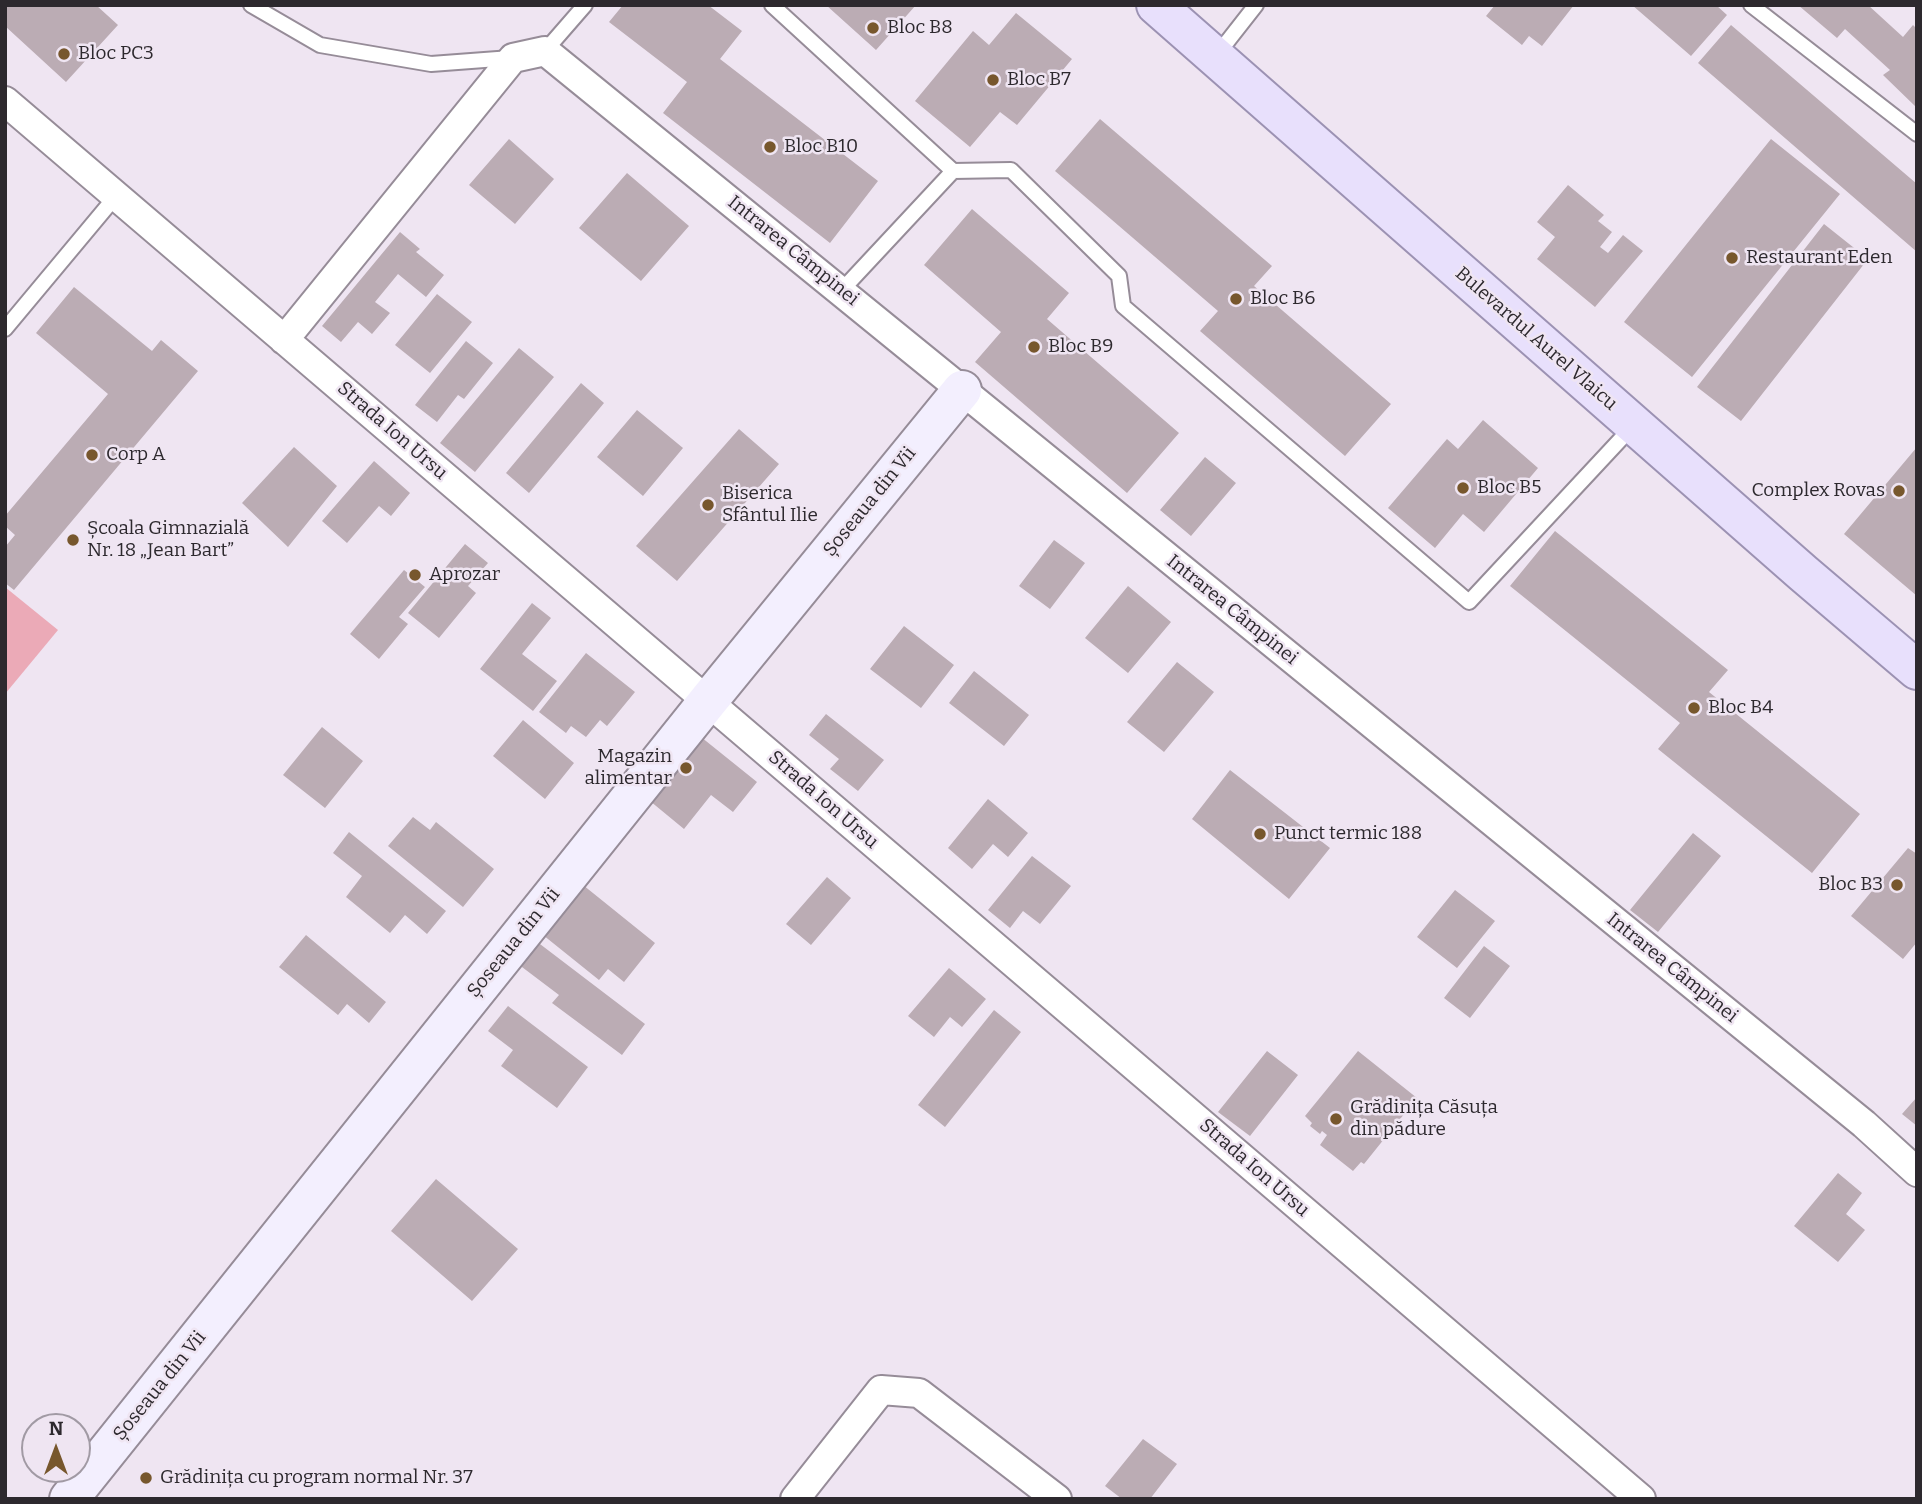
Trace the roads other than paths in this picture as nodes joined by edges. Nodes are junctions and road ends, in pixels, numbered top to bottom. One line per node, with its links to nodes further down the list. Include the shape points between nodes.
1 (251, 5): 9 (lane, via 320,45 431,64)
2 (585, 5): 7 (lane)
3 (772, 5): 12 (lane)
4 (1156, 5): 8 (main road, Bulevardul Aurel Vlaicu)
5 (1256, 5): 8 (lane)
6 (1751, 5): 11 (lane)
7 (545, 51): 9 (street); 14 (street, Intrarea Câmpinei)
8 (1215, 57): 18 (main road, Bulevardul Aurel Vlaicu)
9 (513, 58): 16 (street)
10 (5, 101): 13 (street, Strada Ion Ursu)
11 (1917, 134)
12 (953, 171): 14 (lane); 18 (lane, via 1010,170 1119,276 1123,306 1469,603)
13 (116, 196): 15 (lane); 16 (street, Strada Ion Ursu)
14 (841, 291): 17 (street, Intrarea Câmpinei)
15 (5, 329)
16 (284, 340): 20 (street, Strada Ion Ursu)
17 (962, 390): 20 (street, Șoseaua din Vii); 21 (street, Intrarea Câmpinei, via 1864,1124)
18 (1634, 425): 19 (main road, Bulevardul Aurel Vlaicu)
19 (1917, 670)
20 (708, 701): 22 (street, Șoseaua din Vii); 25 (street, Strada Ion Ursu)
21 (1917, 1172)
22 (69, 1499)
23 (795, 1499): 24 (street, via 881,1390 919,1393)
24 (1057, 1499)
25 (1640, 1499)

